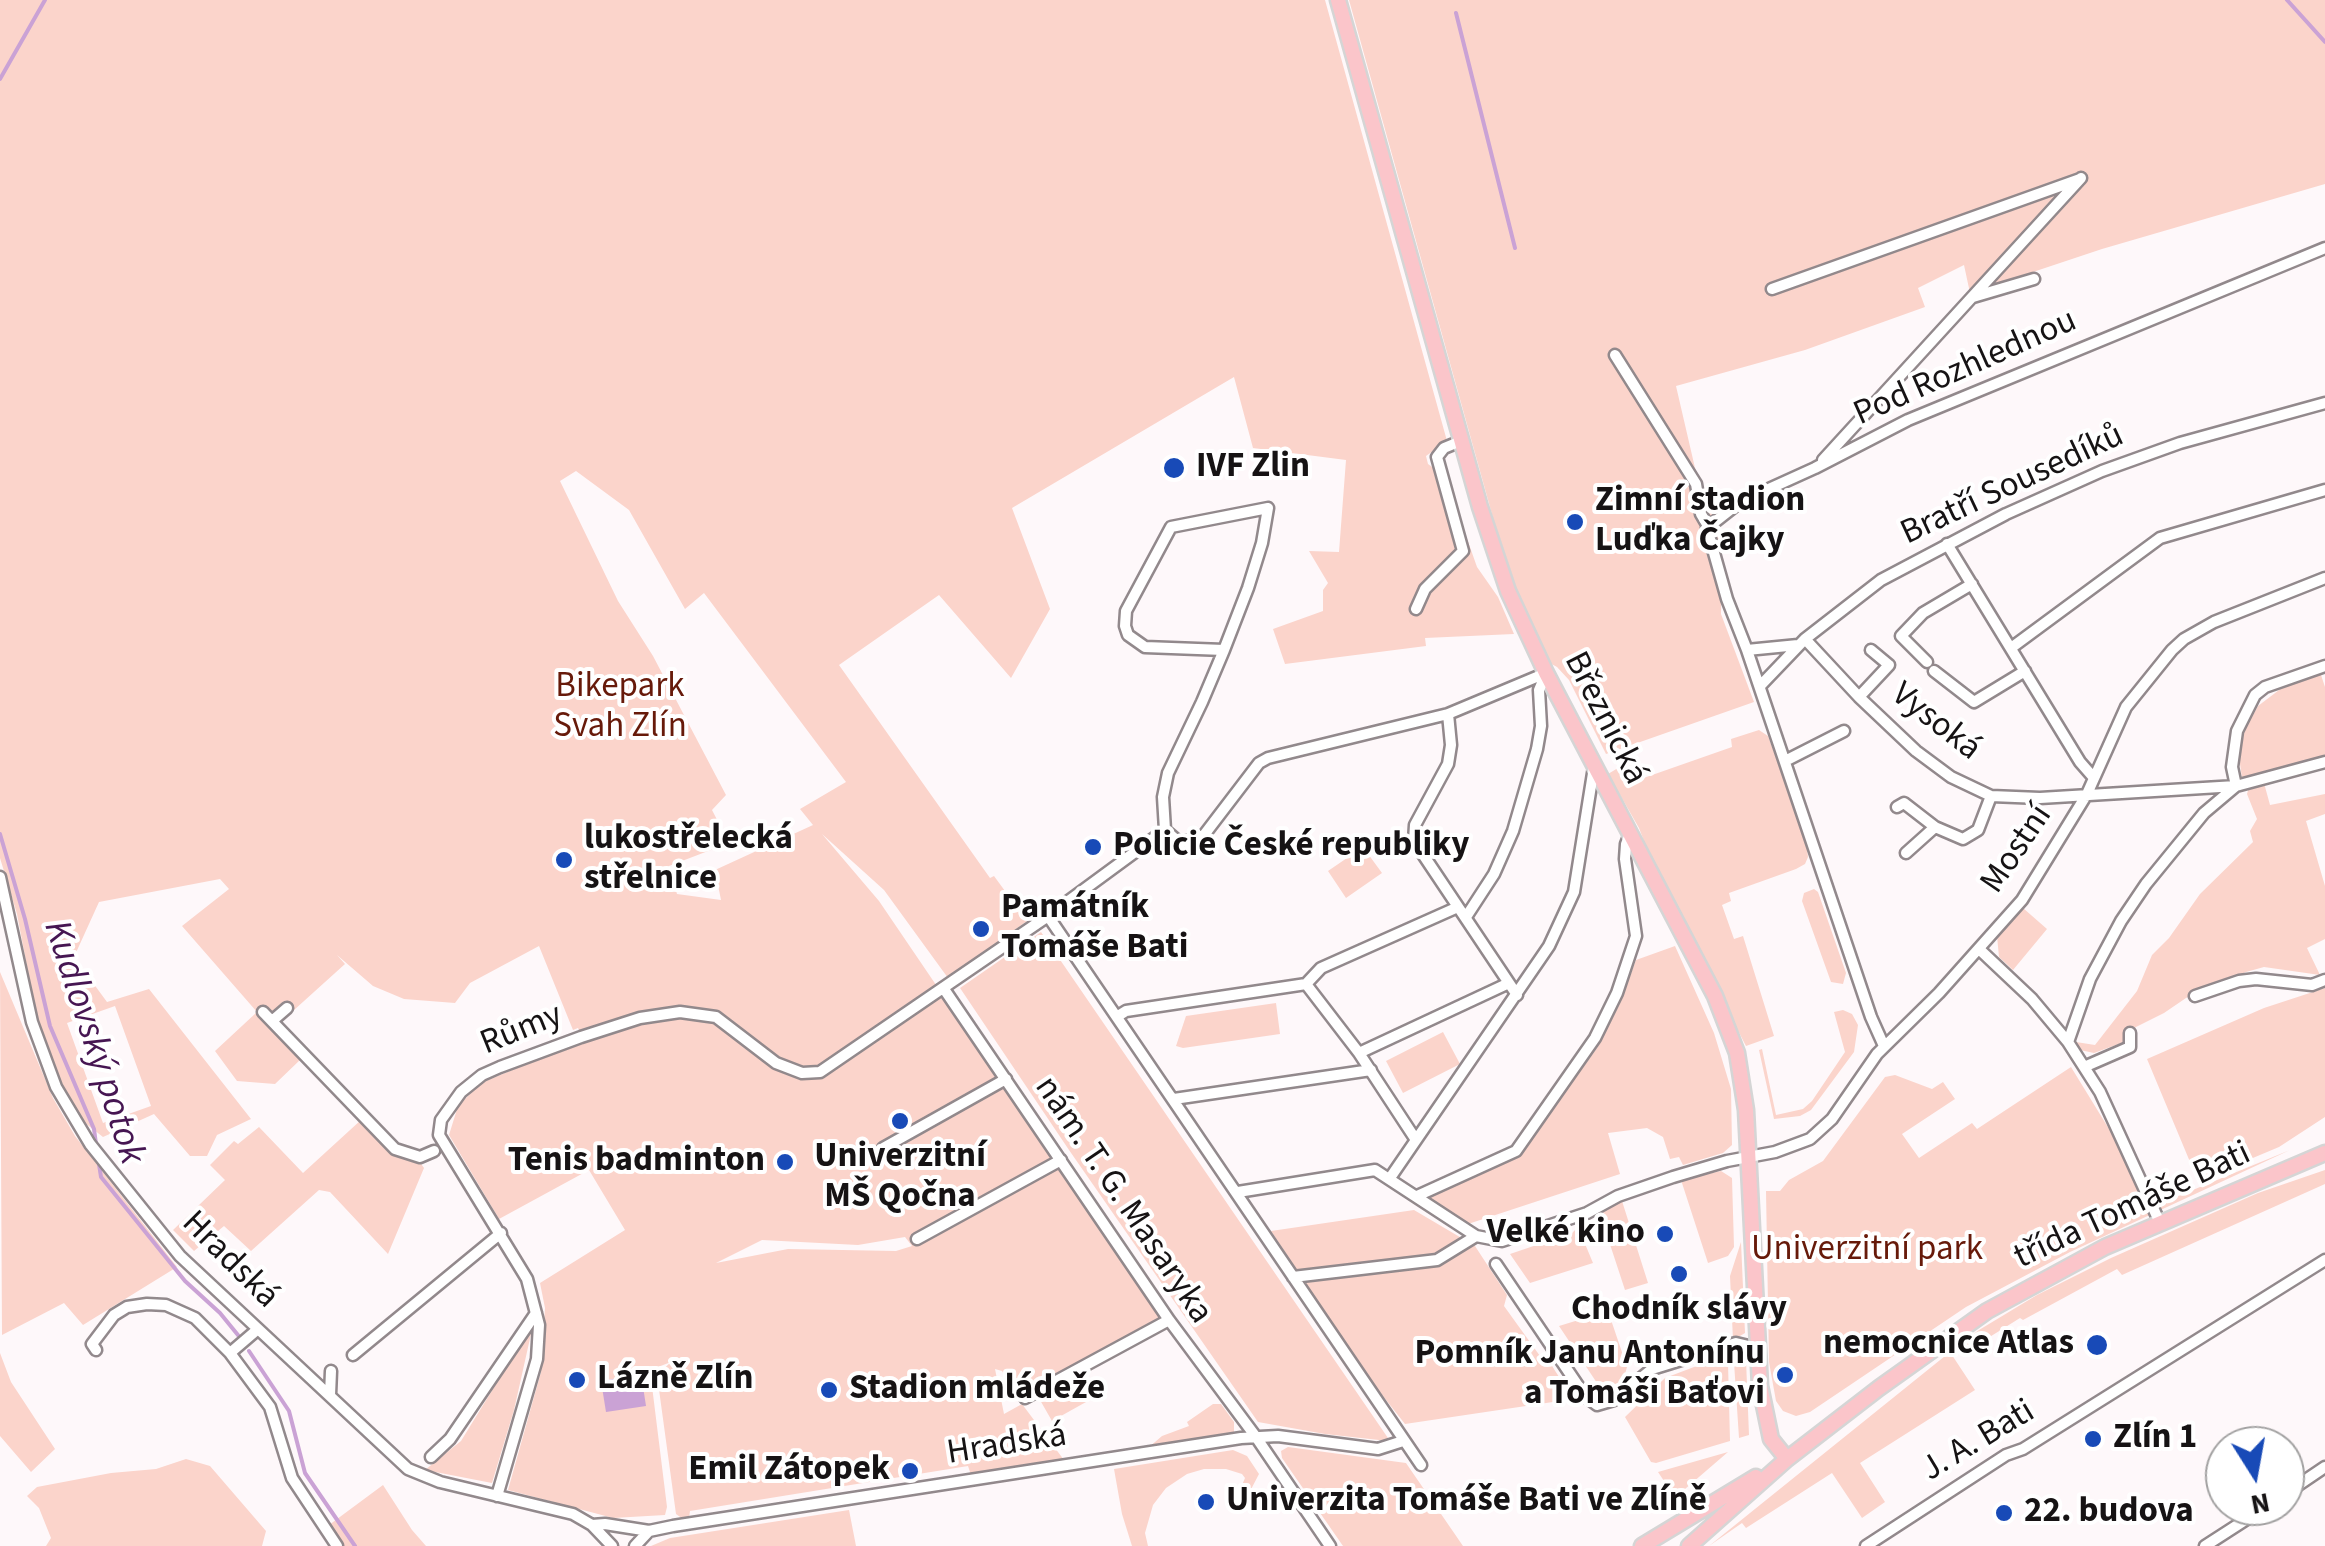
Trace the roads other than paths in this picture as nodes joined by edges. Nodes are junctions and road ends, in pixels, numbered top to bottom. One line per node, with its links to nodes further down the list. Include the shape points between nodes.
1 (1338, 0): 8 (main road, Březnická)
2 (2325, 248): 9 (street, Pod Rozhlednou, via 1977,388)
3 (2034, 279): 5 (street)
4 (1772, 289): 5 (street, via 2077,183)
5 (1970, 297): 9 (street)
6 (1614, 355): 11 (street, via 1696,484)
7 (2325, 403): 12 (street, Bratří Sousedíků, via 2139,457)
8 (1462, 441): 15 (street, via 1436,457 1463,551 1425,589); 23 (main road, Březnická, via 1503,577)
9 (1815, 468): 11 (street, Pod Rozhlednou, via 1740,502)
10 (2325, 490): 17 (street, via 2160,538)
11 (1708, 526): 19 (street)
12 (1947, 544): 14 (street); 16 (street, Bratří Sousedíků, via 1881,580)
13 (2325, 578): 31 (street, Mostní, via 2184,638 2126,707)
14 (1972, 584): 17 (street); 22 (street, via 1900,636 1974,702)
15 (1416, 609)
16 (1802, 642): 19 (street); 24 (street, Bratří Sousedíků); 25 (street, Vysoká)
17 (2011, 648): 22 (street)
18 (1224, 650): 18 (street, via 1145,647 1128,635 1126,610 1172,527 1268,508); 37 (street, via 1168,774)
19 (1747, 650): 24 (street)
20 (1871, 650): 25 (street, via 1889,665)
21 (2325, 666): 32 (street, via 2266,687 2248,704 2233,750)
22 (2025, 671): 31 (street)
23 (1546, 673): 26 (street); 30 (main road, Březnická); 41 (street, via 1537,749 1513,831 1494,874)
24 (1760, 686): 28 (street)
25 (1859, 698): 34 (street, Vysoká, via 1951,777)
26 (1448, 714): 37 (street, via 1258,762 1204,836 1180,843); 41 (street, via 1448,764 1413,836)
27 (1844, 731): 28 (street)
28 (1785, 761): 54 (street)
29 (2325, 762): 32 (street)
30 (1595, 766): 38 (main road, Březnická); 48 (street, via 1574,892)
31 (2094, 778): 33 (street, Mostní)
32 (2236, 786): 33 (street, Vysoká); 53 (street, via 2174,846 2121,921 2090,979)
33 (2087, 794): 34 (street, Vysoká); 43 (street, Mostní, via 2032,886)
34 (1991, 796): 36 (street, via 1978,830 1963,840)
35 (1897, 806): 36 (street, via 1904,803)
36 (1935, 827): 39 (street)
37 (1165, 830): 42 (street)
38 (1630, 834): 64 (main road, Březnická, via 1729,1028 1744,1083); 68 (street, via 1625,860 1634,944 1595,1038 1516,1151)
39 (1906, 853)
40 (0, 877): 78 (street, Hradská, via 42,1056 74,1121 180,1256)
41 (1462, 912): 45 (street); 46 (street, via 1320,968)
42 (1048, 916): 47 (street); 51 (street)
43 (1979, 949): 53 (street); 54 (street, Mostní)
44 (2325, 980): 49 (street, via 2239,981)
45 (1509, 983): 48 (street); 55 (street)
46 (1306, 984): 51 (street); 55 (street)
47 (944, 990): 58 (street, nám. T. G. Masaryka); 70 (street, Růmy, via 820,1072 776,1063 716,1017 680,1012 621,1023 482,1075 448,1106 439,1135)
48 (1518, 995): 60 (street)
49 (2195, 996)
50 (288, 1008): 62 (street, via 268,1017 395,1149 420,1156)
51 (1118, 1016): 59 (street)
52 (2130, 1033): 56 (street, via 2130,1047)
53 (2068, 1042): 56 (street)
54 (1884, 1046): 64 (street, Mostní, via 1817,1134)
55 (1359, 1054): 57 (street)
56 (2084, 1067): 69 (street)
57 (1370, 1070): 59 (street); 60 (street)
58 (1006, 1079): 61 (street); 65 (street, nám. T. G. Masaryka)
59 (1174, 1099): 67 (street)
60 (1416, 1140): 66 (street)
61 (883, 1148)
62 (434, 1151)
63 (2325, 1153): 69 (main road, třída Tomáše Bati)
64 (1748, 1158): 71 (street, Mostní, via 1618,1196 1516,1238); 80 (main road, Březnická)
65 (1061, 1160): 72 (street); 77 (street, nám. T. G. Masaryka)
66 (1390, 1178): 67 (street, via 1376,1170); 68 (street)
67 (1238, 1192): 75 (street)
68 (1417, 1196): 71 (street)
69 (2160, 1223): 89 (main road, třída Tomáše Bati, via 1987,1311)
70 (501, 1232): 76 (street, Růmy); 82 (street)
71 (1476, 1236): 75 (street, via 1437,1260)
72 (916, 1238)
73 (2325, 1260): 95 (street, J. A. Bati)
74 (1496, 1264): 80 (street, via 1597,1405 1652,1370 1736,1343)
75 (1293, 1277): 87 (street)
76 (537, 1312): 88 (street); 91 (street, Růmy, via 536,1358)
77 (1169, 1320): 85 (street); 86 (street, nám. T. G. Masaryka)
78 (258, 1329): 79 (street); 84 (street, Hradská)
79 (239, 1346): 81 (street, via 166,1305 146,1304 114,1315 92,1344); 96 (street, via 270,1407 292,1478)
80 (1757, 1348): 89 (main road, Březnická, via 1768,1430)
81 (96, 1350)
82 (353, 1355)
83 (331, 1370): 84 (street)
84 (330, 1395): 91 (street, Hradská, via 416,1473)
85 (1025, 1398)
86 (1256, 1437): 87 (street, Hradská, via 1378,1449); 94 (street, Hradská); 99 (street, nám. T. G. Masaryka)
87 (1403, 1441): 90 (street)
88 (431, 1457)
89 (1787, 1459): 100 (main road); 101 (main road, třída Tomáše Bati)
90 (1422, 1465)
91 (497, 1496): 92 (street, Hradská, via 567,1512)
92 (592, 1525): 94 (street, Hradská); 97 (street, Hradská)
93 (2236, 1526): 103 (street)
94 (649, 1531): 98 (street)
95 (1882, 1542): 102 (street, J. A. Bati)
96 (337, 1546)
97 (612, 1546)
98 (635, 1546)
99 (1330, 1546)
100 (1642, 1546)
101 (1689, 1546)
102 (1866, 1546)
103 (2205, 1546)

